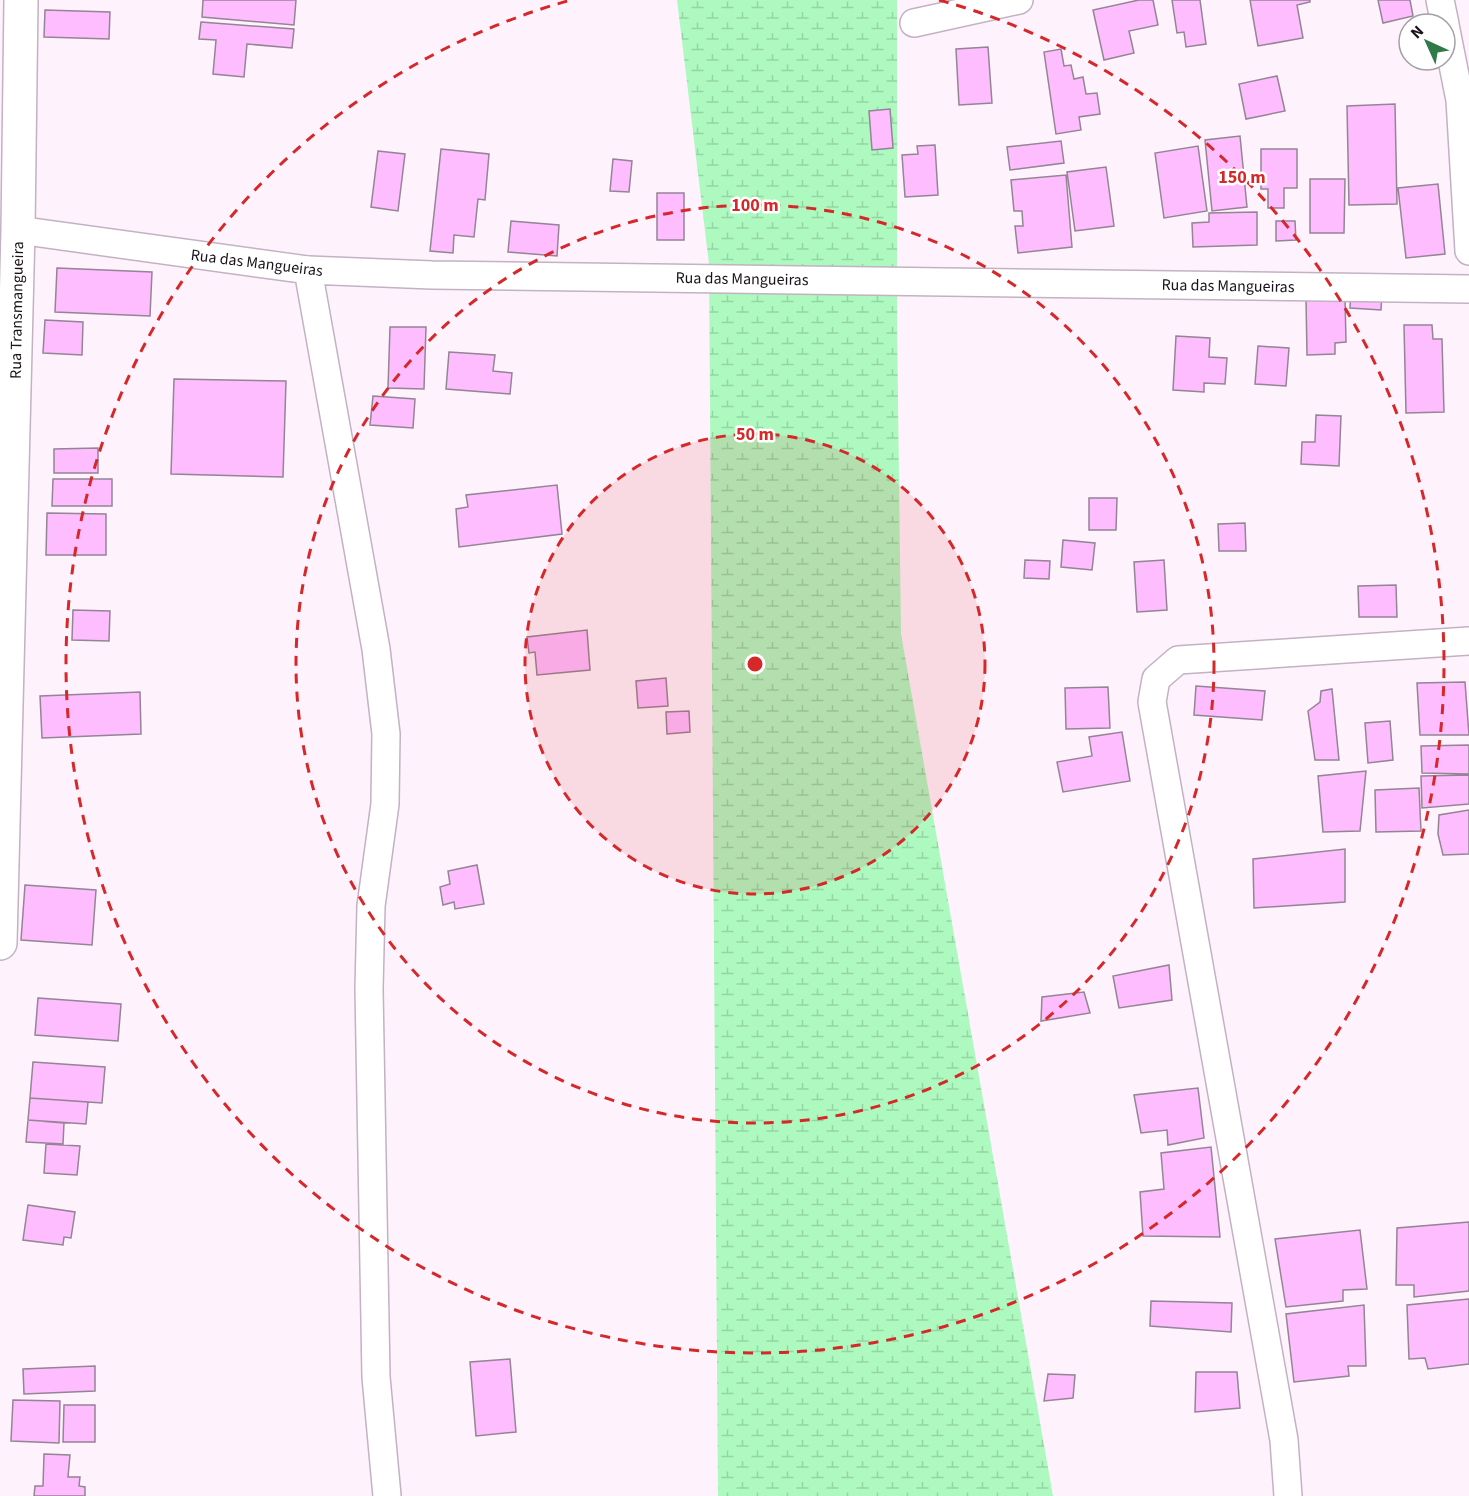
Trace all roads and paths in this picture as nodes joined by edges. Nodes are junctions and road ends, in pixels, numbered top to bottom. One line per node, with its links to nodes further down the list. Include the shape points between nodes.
1 (21, 0): 5 (street, Rua Transmangueira)
2 (1019, 0): 3 (street)
3 (914, 23)
4 (1454, 72): 7 (street, via 1460,100)
5 (10, 153): 6 (street, Rua Transmangueira)
6 (18, 230): 8 (street, Rua das Mangueiras); 11 (street, Rua Transmangueira)
7 (1469, 251)
8 (308, 270): 9 (street, Rua das Mangueiras); 12 (street, via 376,649 386,734 386,804 371,906 369,989 376,1377)
9 (1469, 289)
10 (1469, 641): 13 (street, via 1178,660 1156,679 1152,702 1284,1440)
11 (0, 943)
12 (387, 1496)
13 (1288, 1496)

